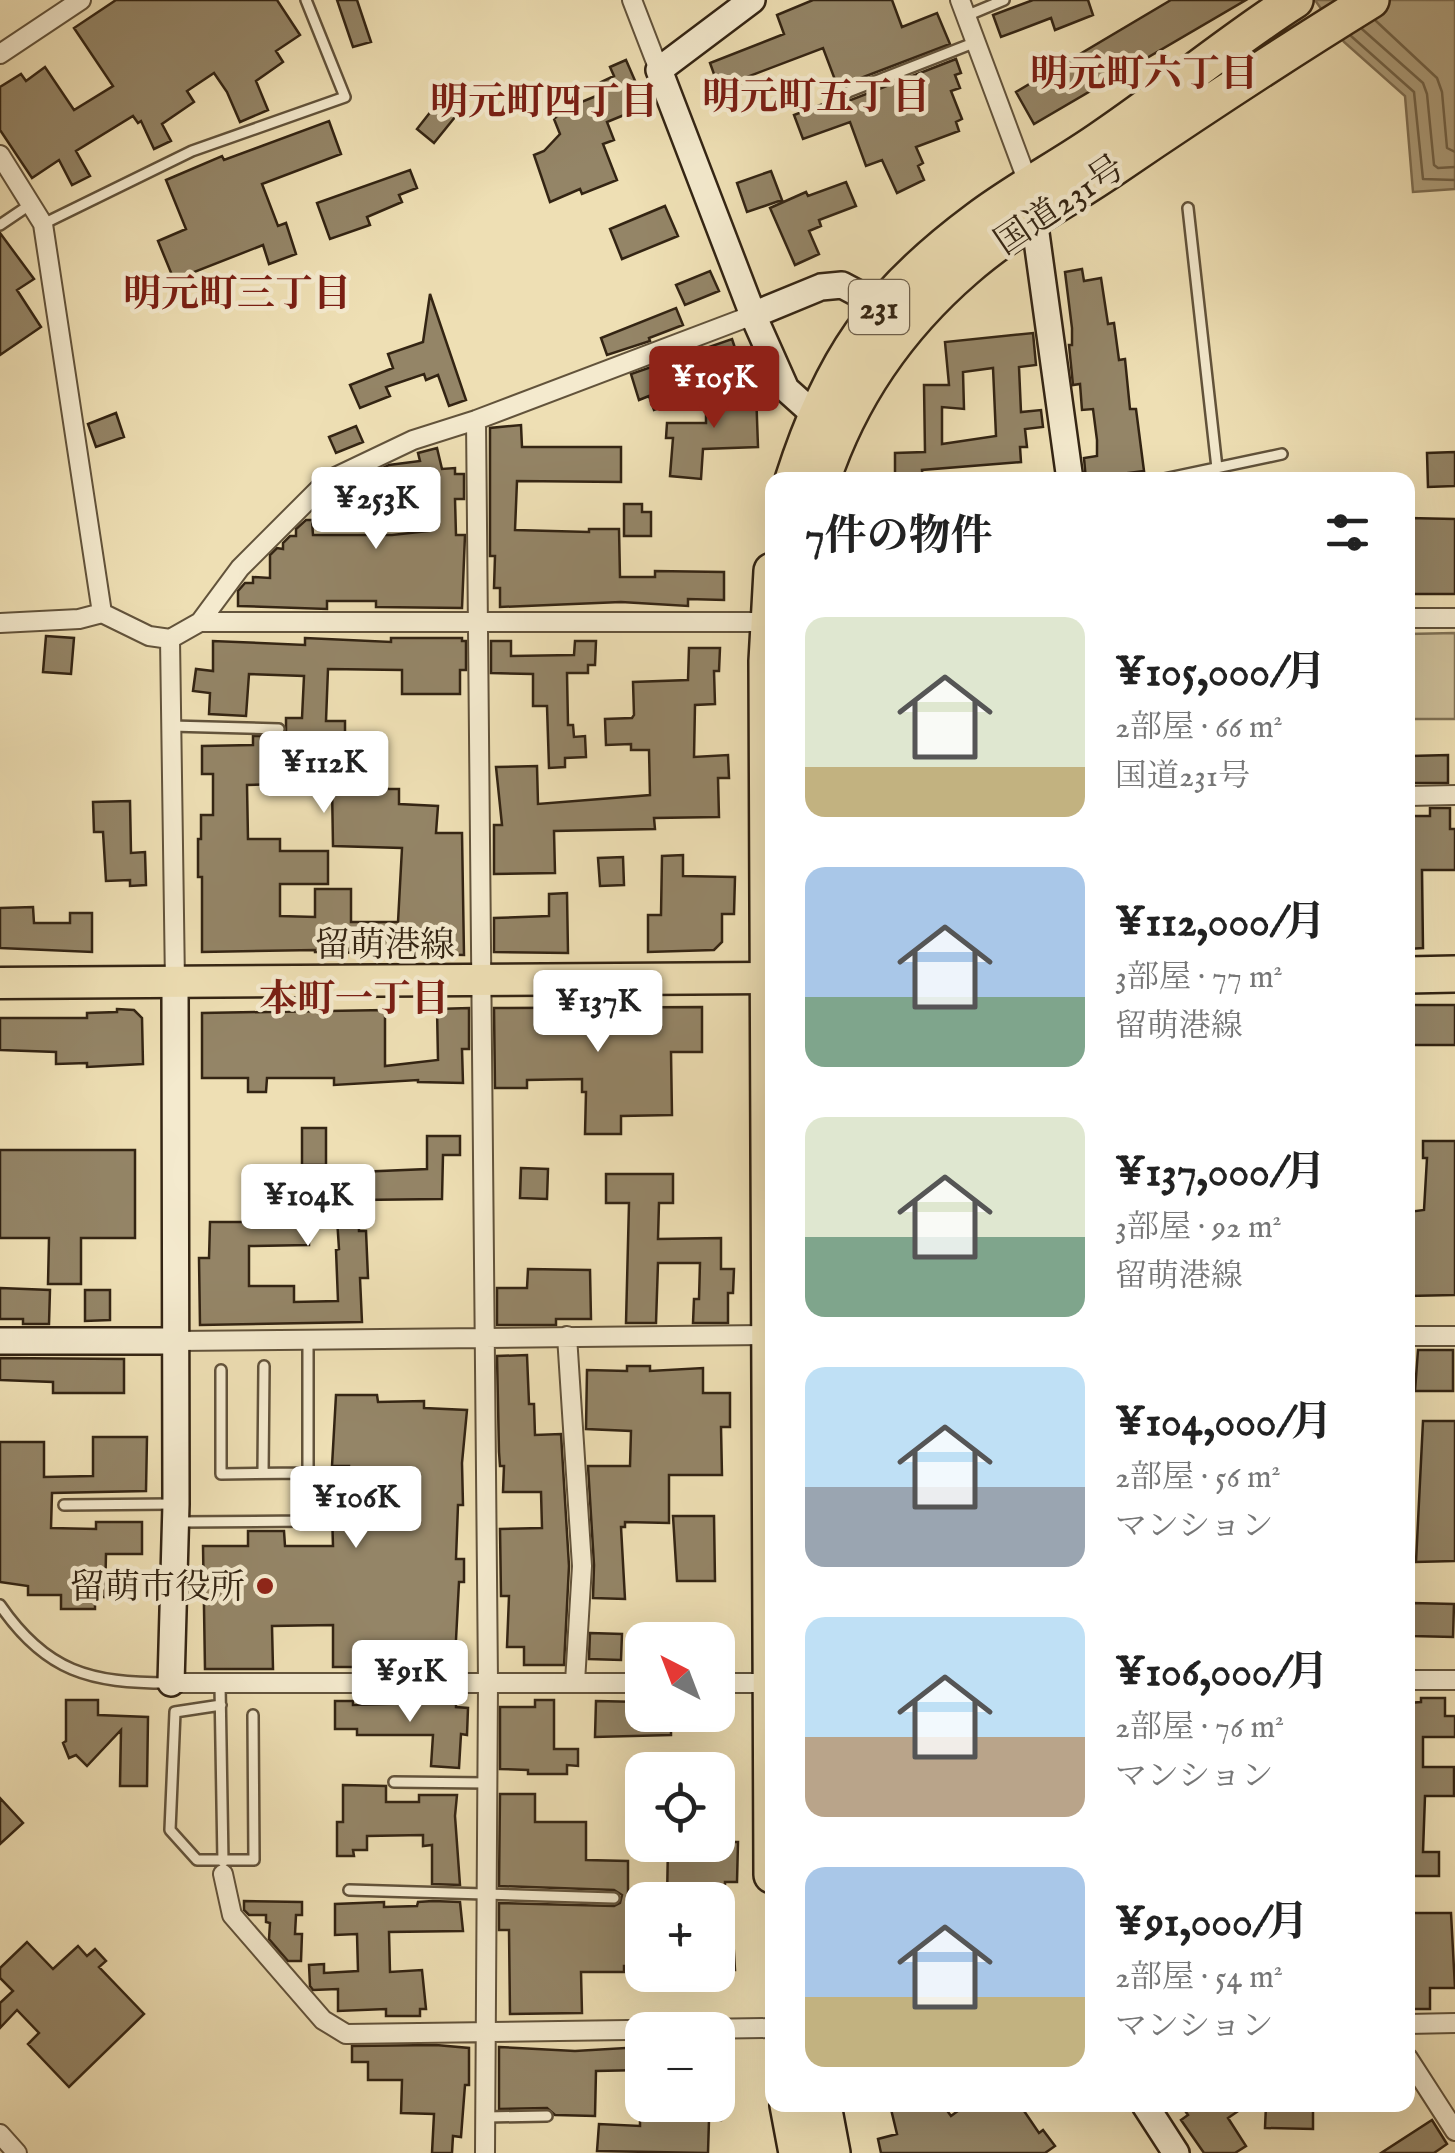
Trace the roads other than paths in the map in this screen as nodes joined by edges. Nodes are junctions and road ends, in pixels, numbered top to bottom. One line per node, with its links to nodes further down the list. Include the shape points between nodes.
1 (81, 0): 10 (street)
2 (306, 0): 17 (lane, via 345,96 192,151)
3 (632, 0): 11 (street)
4 (752, 0): 11 (street)
5 (1004, 0): 8 (lane)
6 (1372, 0): 14 (highway, 国道231号 / 231)
7 (1290, 4): 14 (highway, 国道231号 / 231, via 1102,139)
8 (963, 8): 9 (street)
9 (976, 42): 12 (lane); 14 (street)
10 (0, 54)
11 (659, 70): 20 (street)
12 (848, 92)
13 (0, 154): 15 (street)
14 (1032, 202): 19 (highway, 国道231号 / 231, via 930,258); 27 (street)
15 (31, 204): 17 (street); 18 (lane)
16 (1188, 208): 24 (lane)
17 (43, 224): 29 (street)
18 (0, 225)
19 (896, 313): 20 (street, via 842,284); 21 (highway, 国道231号 / 231, via 853,341); 26 (highway, 国道231号 / 231)
20 (753, 315): 21 (street, via 786,389); 22 (street)
21 (815, 415): 25 (highway, 国道231号 / 231)
22 (476, 420): 32 (street, via 412,440 326,481 240,568); 33 (street)
23 (1282, 454): 24 (lane)
24 (1217, 468): 28 (lane)
25 (795, 472)
26 (825, 472)
27 (1069, 472)
28 (1198, 472)
29 (102, 612): 35 (street); 36 (street)
30 (1415, 618): 31 (street)
31 (1455, 618)
32 (200, 622): 33 (street); 36 (street)
33 (478, 622): 34 (street); 44 (street)
34 (765, 622)
35 (0, 623)
36 (170, 639): 37 (street)
37 (172, 726): 38 (lane); 46 (street)
38 (278, 728)
39 (1415, 796): 40 (street)
40 (1455, 796)
41 (1415, 974): 42 (highway)
42 (1455, 974)
43 (765, 978): 44 (main road, 留萌港線)
44 (480, 982): 46 (main road, 留萌港線); 47 (street)
45 (0, 983): 46 (main road, 留萌港線)
46 (175, 983): 54 (street)
47 (486, 1336): 48 (street); 52 (street); 64 (street)
48 (567, 1336): 49 (street); 65 (street, via 582,1566)
49 (765, 1336)
50 (1415, 1336): 51 (street)
51 (1455, 1336)
52 (308, 1339): 54 (street); 58 (lane)
53 (0, 1341): 54 (street)
54 (176, 1341): 60 (street)
55 (264, 1366): 57 (lane)
56 (221, 1370): 57 (lane, via 221,1474)
57 (264, 1473): 58 (lane)
58 (308, 1474): 60 (lane, via 308,1521)
59 (64, 1506): 60 (lane)
60 (176, 1513): 67 (street)
61 (0, 1604): 67 (lane, via 29,1642 76,1672 122,1683)
62 (1415, 1680): 63 (street)
63 (1455, 1680)
64 (488, 1682): 65 (street); 70 (street); 74 (street)
65 (575, 1682): 66 (street)
66 (625, 1682)
67 (170, 1683): 70 (street)
68 (735, 1683): 69 (street)
69 (765, 1683)
70 (220, 1684): 71 (lane)
71 (221, 1705): 75 (lane); 75 (lane, via 176,1712 170,1830 197,1860)
72 (253, 1715): 75 (lane, via 254,1860)
73 (394, 1782): 74 (lane)
74 (488, 1783): 77 (street)
75 (223, 1867): 82 (street, via 232,1915 323,2020 346,2034)
76 (348, 1890): 77 (lane)
77 (488, 1896): 78 (lane); 82 (street)
78 (614, 1898)
79 (1455, 2023): 80 (street)
80 (1415, 2024)
81 (765, 2028): 82 (street)
82 (486, 2030): 88 (street)
83 (1415, 2069): 89 (street)
84 (789, 2112): 93 (highway)
85 (824, 2112): 94 (highway)
86 (1150, 2112): 95 (street)
87 (547, 2116): 88 (lane)
88 (486, 2117): 92 (street)
89 (1455, 2131)
90 (0, 2134): 91 (street)
91 (17, 2153)
92 (486, 2153)
93 (797, 2153)
94 (832, 2153)
95 (1176, 2153)

